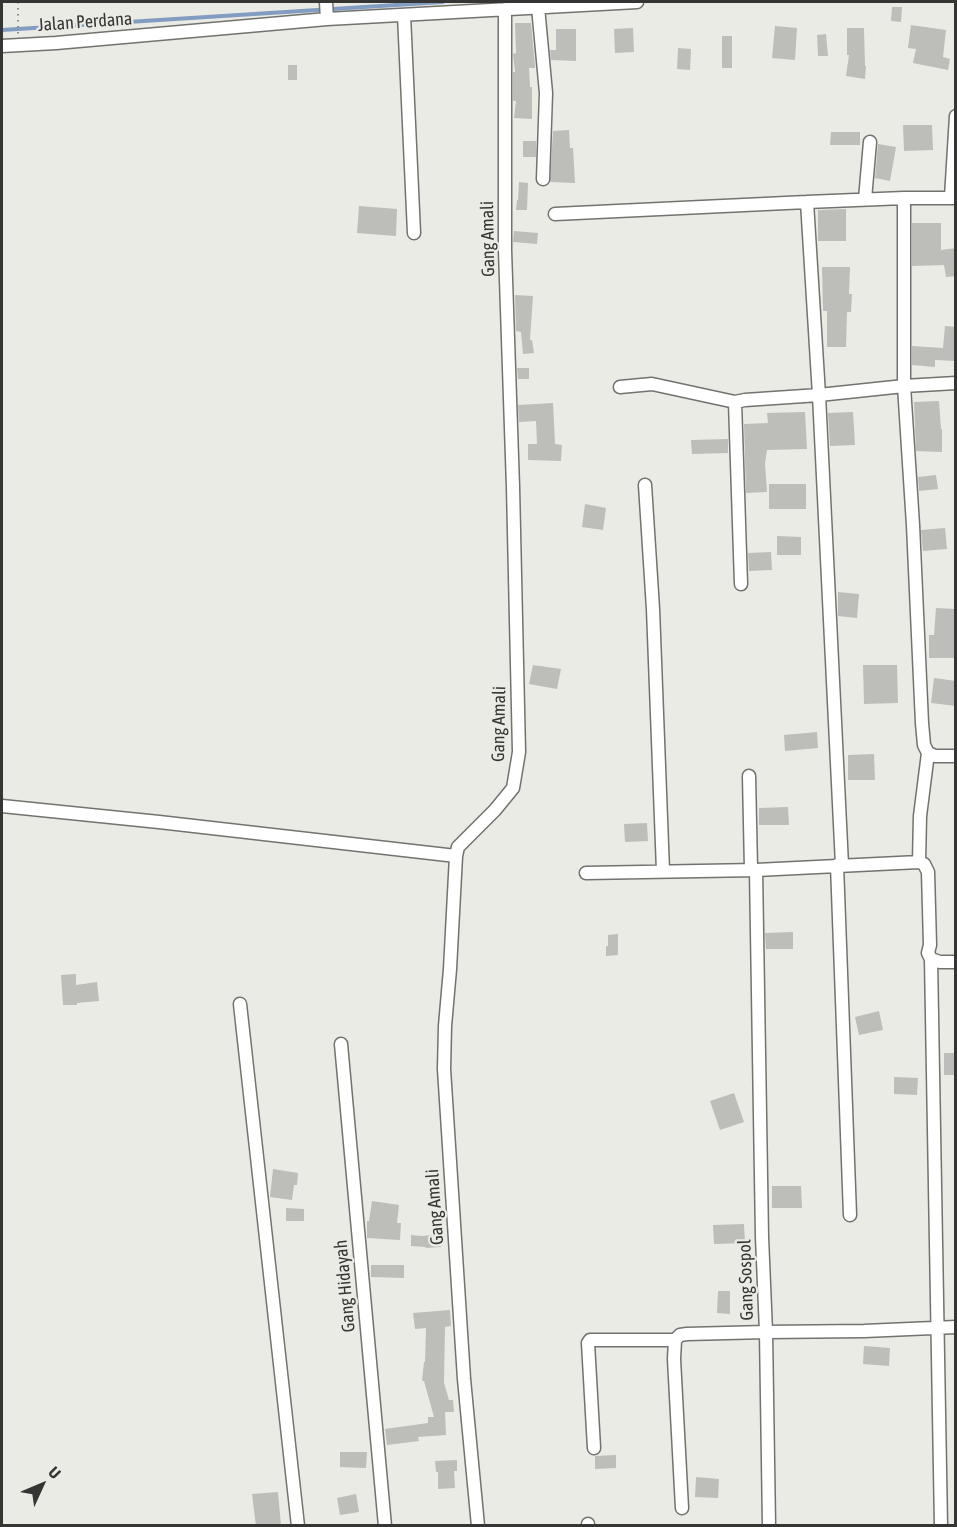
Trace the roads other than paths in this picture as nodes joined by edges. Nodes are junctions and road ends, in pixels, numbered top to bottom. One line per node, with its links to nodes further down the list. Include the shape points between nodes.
1 (637, 2): 2 (street, Jalan Perdana)
2 (544, 5): 4 (street, Jalan Perdana); 10 (street)
3 (419, 9): 4 (street, Jalan Perdana); 6 (street, Jalan Perdana)
4 (505, 9): 28 (street, Gang Amali, via 505,250 519,752 513,788 458,847)
5 (327, 10): 6 (street, Jalan Perdana); 7 (street, Jalan Perdana)
6 (404, 15): 16 (street)
7 (2, 46)
8 (956, 116): 11 (street)
9 (870, 142): 13 (street)
10 (543, 179)
11 (953, 197): 12 (street)
12 (904, 198): 13 (street); 18 (street)
13 (866, 199): 14 (street)
14 (807, 202): 15 (street); 20 (street)
15 (555, 214)
16 (414, 233)
17 (956, 383): 18 (street)
18 (904, 386): 20 (street); 24 (street, via 922,723)
19 (620, 387): 21 (street, via 652,384)
20 (819, 395): 21 (street); 30 (street)
21 (735, 402): 23 (street)
22 (645, 485): 32 (street)
23 (741, 584)
24 (928, 753): 25 (street); 29 (street)
25 (956, 756)
26 (748, 776): 31 (street, Gang Sospol)
27 (2, 806): 28 (street)
28 (456, 856): 47 (street, Gang Amali, via 444,1069 464,1379)
29 (919, 862): 30 (street); 34 (street, via 928,872)
30 (839, 865): 31 (street); 38 (street)
31 (753, 870): 32 (street); 41 (street, Gang Sospol)
32 (663, 872): 33 (street)
33 (586, 873)
34 (931, 959): 35 (street); 39 (street)
35 (956, 962)
36 (240, 1004): 45 (street)
37 (341, 1044): 46 (street, Gang Hidayah)
38 (850, 1215)
39 (938, 1328): 40 (street, Gang Sospol); 41 (street, Gang Sospol); 49 (street)
40 (956, 1328)
41 (766, 1332): 42 (street, via 687,1334); 48 (street)
42 (675, 1341): 43 (street, via 590,1340); 44 (street)
43 (594, 1448)
44 (682, 1508)
45 (298, 1526)
46 (385, 1526)
47 (478, 1526)
48 (768, 1526)
49 (941, 1526)

